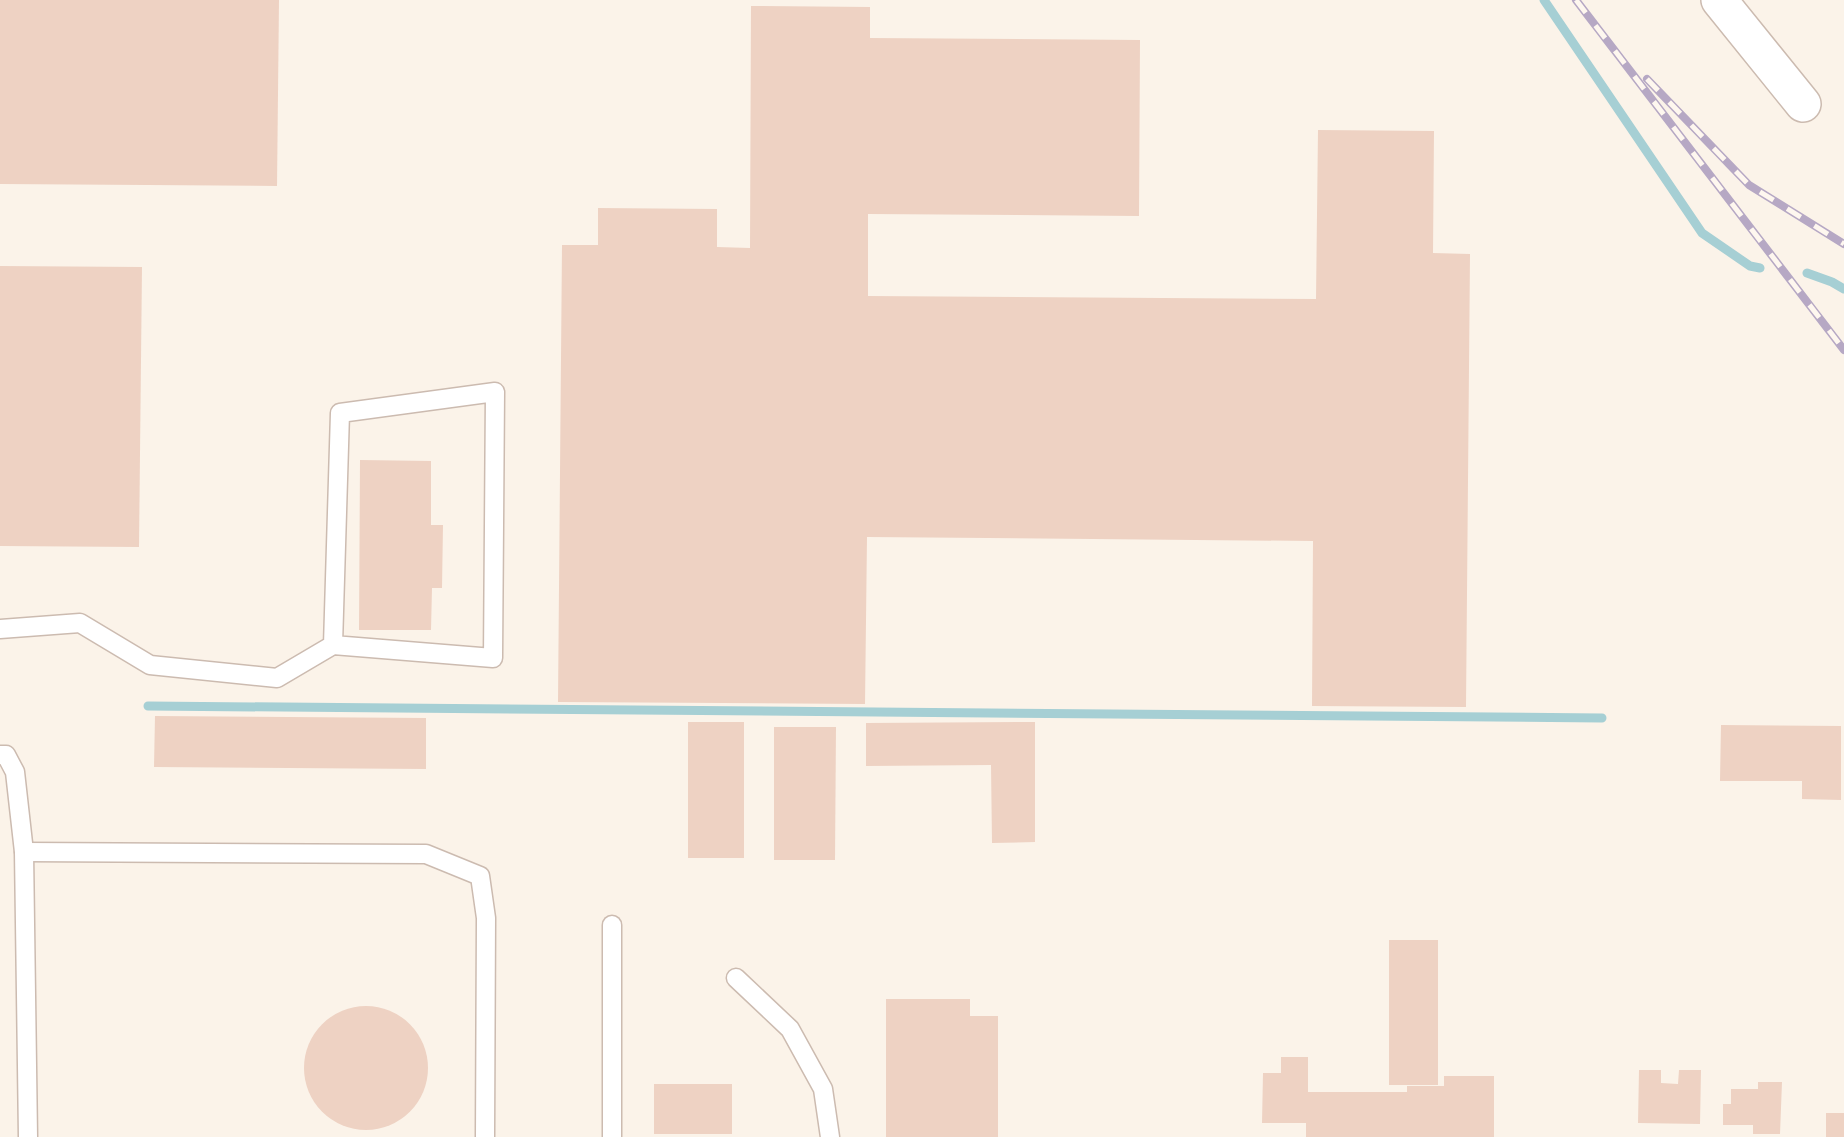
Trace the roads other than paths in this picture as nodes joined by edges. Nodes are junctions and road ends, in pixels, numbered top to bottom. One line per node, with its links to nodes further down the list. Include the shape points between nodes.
1 (1718, 0): 2 (street)
2 (1803, 104)
3 (0, 629): 4 (lane, via 80,623 150,665 277,678)
4 (333, 645): 4 (lane, via 341,413 495,392 493,658)
5 (0, 755): 6 (lane, via 6,755 15,772)
6 (24, 852): 9 (lane); 10 (lane, via 426,854 480,876 486,918)
7 (612, 925): 11 (lane)
8 (736, 978): 12 (lane, via 790,1029 823,1089)
9 (28, 1137)
10 (485, 1137)
11 (612, 1137)
12 (830, 1137)

